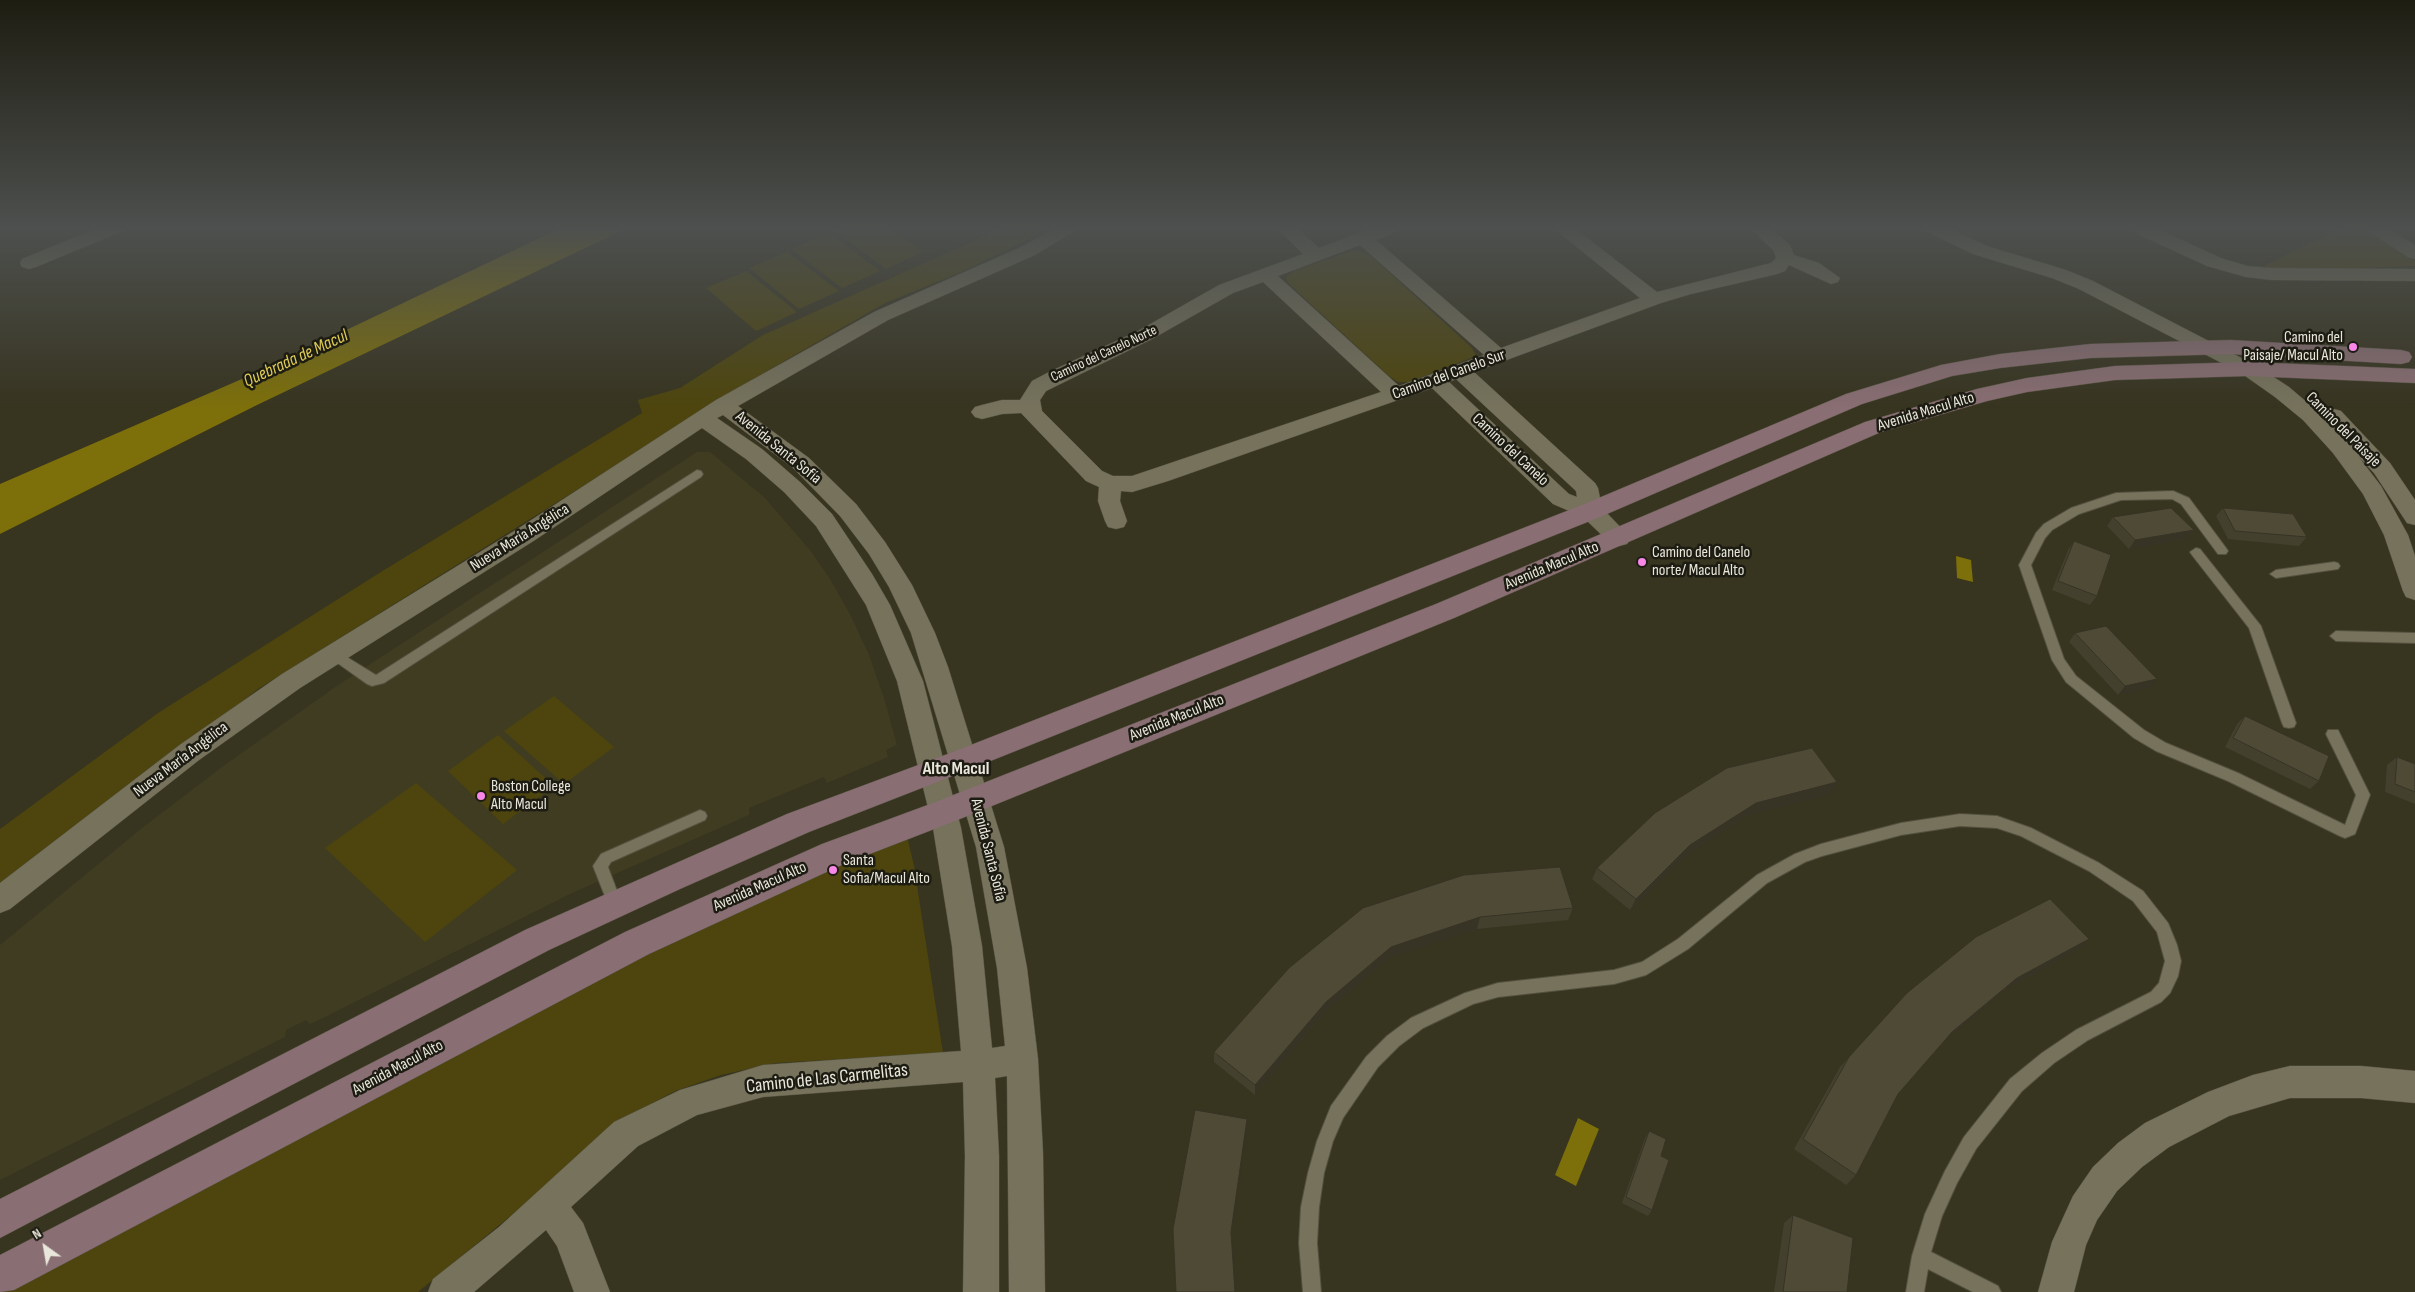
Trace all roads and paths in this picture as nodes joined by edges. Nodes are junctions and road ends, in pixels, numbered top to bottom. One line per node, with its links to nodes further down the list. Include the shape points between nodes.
1 (947, 287): 21 (street, Nueva María Angélica, via 866,324)
2 (1232, 287): 20 (street, Camino del Canelo Norte, via 1146,335 1048,380 1033,393)
3 (1280, 287): 19 (street)
4 (1419, 287): 12 (street)
5 (1639, 287): 9 (street)
6 (1694, 287): 9 (street, Camino del Canelo Sur)
7 (2088, 287): 11 (street, Camino del Paisaje)
8 (2114, 287): 10 (street, Camino del Paisaje)
9 (1654, 299): 12 (street, Camino del Canelo Sur)
10 (2231, 346): 11 (street, Avenida Macul Alto); 13 (street, Avenida Macul Alto); 15 (street, Camino del Paisaje)
11 (2207, 347): 14 (street, Camino del Paisaje); 25 (street, Avenida Macul Alto, via 2082,352 1949,370 1854,399)
12 (1498, 357): 16 (street, Camino del Canelo Sur)
13 (2415, 357)
14 (2248, 369): 15 (street, Avenida Macul Alto); 28 (street, Avenida Macul Alto, via 2115,373 2027,386 1947,404 1873,427); 33 (street, Camino del Paisaje, via 2303,409 2358,469 2390,520)
15 (2274, 370): 17 (street, Avenida Macul Alto); 26 (street, Camino del Paisaje, via 2313,398 2360,443)
16 (1460, 371): 18 (street, Camino del Canelo Sur); 25 (street, Camino del Canelo, via 1587,488)
17 (2415, 376)
18 (1435, 380): 19 (street, Camino del Canelo Sur); 25 (street, Camino del Canelo, via 1561,498)
19 (1396, 394): 24 (street, Camino del Canelo Sur, via 1160,476 1132,484)
20 (1030, 406): 22 (street); 24 (street, via 1037,420 1086,470)
21 (713, 412): 36 (street, Nueva María Angélica, via 527,534); 39 (street, Avenida Santa Sofía, via 743,446 792,487 824,520 851,559 878,605)
22 (982, 412)
23 (697, 474): 36 (lane, via 379,680 372,681)
24 (1110, 482): 27 (street, via 1109,501)
25 (1591, 511): 28 (street, Camino del Canelo); 39 (street, Avenida Macul Alto)
26 (2415, 517)
27 (1116, 521)
28 (1619, 538): 40 (street, Avenida Macul Alto)
29 (2222, 551): 38 (lane, via 2180,497 2120,496 2075,511 2048,527 2025,565 2058,660 2071,679 2139,734 2345,832 2350,830 2364,795)
30 (2196, 552): 37 (lane, via 2255,626)
31 (2334, 566): 32 (lane)
32 (2276, 574)
33 (2415, 591)
34 (2336, 636): 35 (lane)
35 (2415, 638)
36 (333, 654): 43 (street, Nueva María Angélica, via 190,752)
37 (2289, 723)
38 (2332, 734)
39 (948, 766): 40 (street, Avenida Santa Sofía); 41 (street, Avenida Santa Sofía); 44 (street, Avenida Macul Alto, via 798,823)
40 (977, 799): 41 (street, Avenida Macul Alto); 45 (street, Avenida Santa Sofía, via 1001,898)
41 (944, 812): 46 (street, Avenida Santa Sofía, via 965,930); 51 (street, Avenida Macul Alto, via 833,854 636,942)
42 (700, 816): 44 (lane, via 606,858 600,866)
43 (0, 900)
44 (615, 904): 49 (street, Avenida Macul Alto, via 536,940)
45 (1022, 1059): 46 (street, Camino de Las Carmelitas); 55 (street, Avenida Santa Sofía)
46 (978, 1065): 48 (street, Camino de Las Carmelitas, via 763,1082 701,1098 626,1134); 54 (street, Avenida Santa Sofía)
47 (2415, 1087): 59 (street, via 2361,1082 2290,1082 2253,1090 2220,1103 2158,1135 2105,1179 2085,1208 2069,1242)
48 (549, 1206): 52 (street, Camino de Las Carmelitas); 53 (street, via 571,1235)
49 (0, 1218)
50 (1921, 1256): 56 (lane, via 1934,1214 1951,1177 1970,1143 1998,1106 2016,1085 2048,1058 2082,1035 2156,997 2165,988 2173,961 2163,928 2138,896 2094,867 2026,832 1997,822 1960,820 1911,828 1821,850 1762,879 1683,944 1646,968 1614,977 1498,990 1442,1009 1417,1024 1393,1041 1367,1068 1337,1112 1325,1141 1310,1207 1308,1243); 57 (lane); 58 (lane)
51 (0, 1276)
52 (446, 1292)
53 (592, 1292)
54 (982, 1292)
55 (1027, 1292)
56 (1312, 1292)
57 (1915, 1292)
58 (1992, 1292)
59 (2056, 1292)

